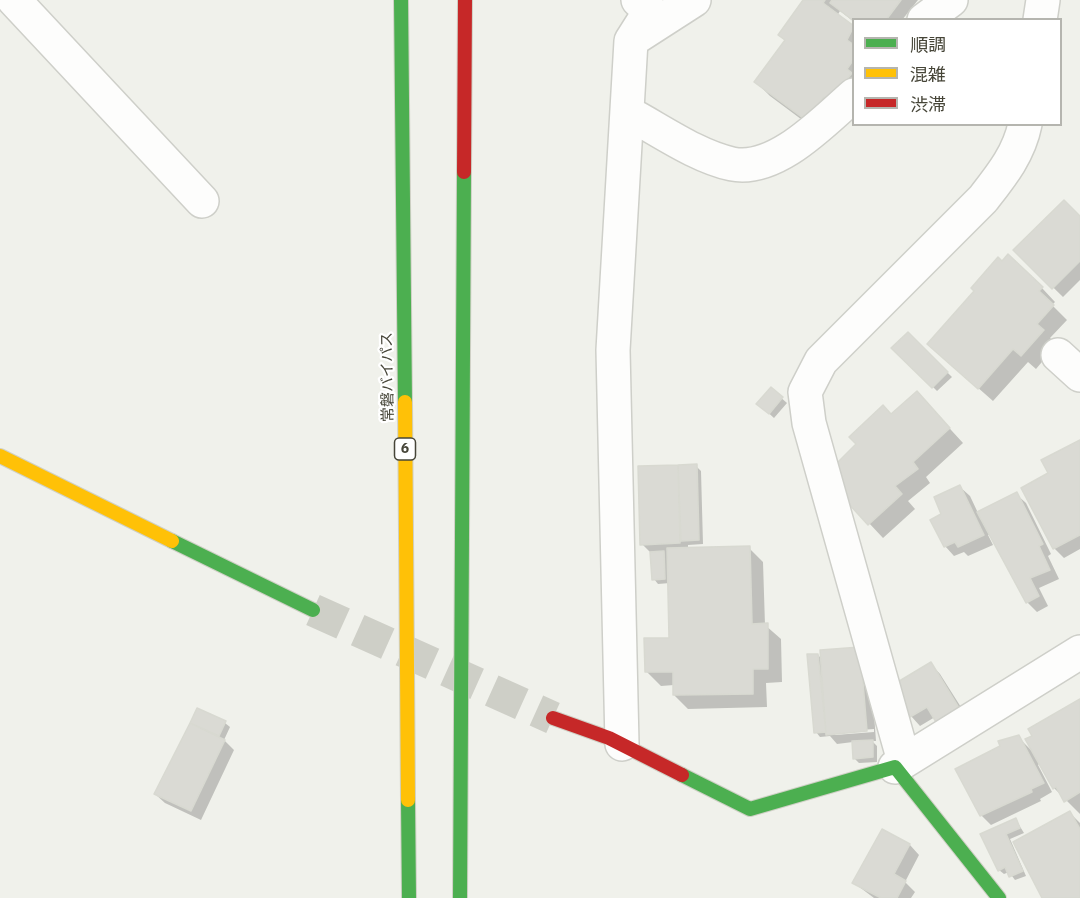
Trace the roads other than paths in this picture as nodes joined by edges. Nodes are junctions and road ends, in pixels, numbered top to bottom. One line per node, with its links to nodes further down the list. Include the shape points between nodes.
1 (14, 0): 14 (street)
2 (401, 0): 21 (main road, 常磐バイパス / 6)
3 (465, 0): 22 (main road)
4 (638, 0): 10 (street, via 650,10)
5 (694, 0): 10 (street)
6 (951, 0): 8 (street)
7 (1043, 0): 9 (street)
8 (927, 18)
9 (1040, 18)
10 (631, 41): 12 (street)
11 (852, 97): 12 (street, via 797,143 779,155 752,164 734,165 711,157)
12 (628, 113): 19 (street, via 613,350)
13 (1025, 126): 20 (street, via 1021,143 1006,170 983,199 821,361 805,392 825,487)
14 (202, 201)
15 (0, 456): 16 (main road)
16 (313, 610)
17 (1080, 652): 20 (street)
18 (553, 718): 19 (main road)
19 (622, 744): 20 (main road, via 750,809)
20 (899, 764): 23 (main road)
21 (409, 898)
22 (460, 898)
23 (999, 898)

